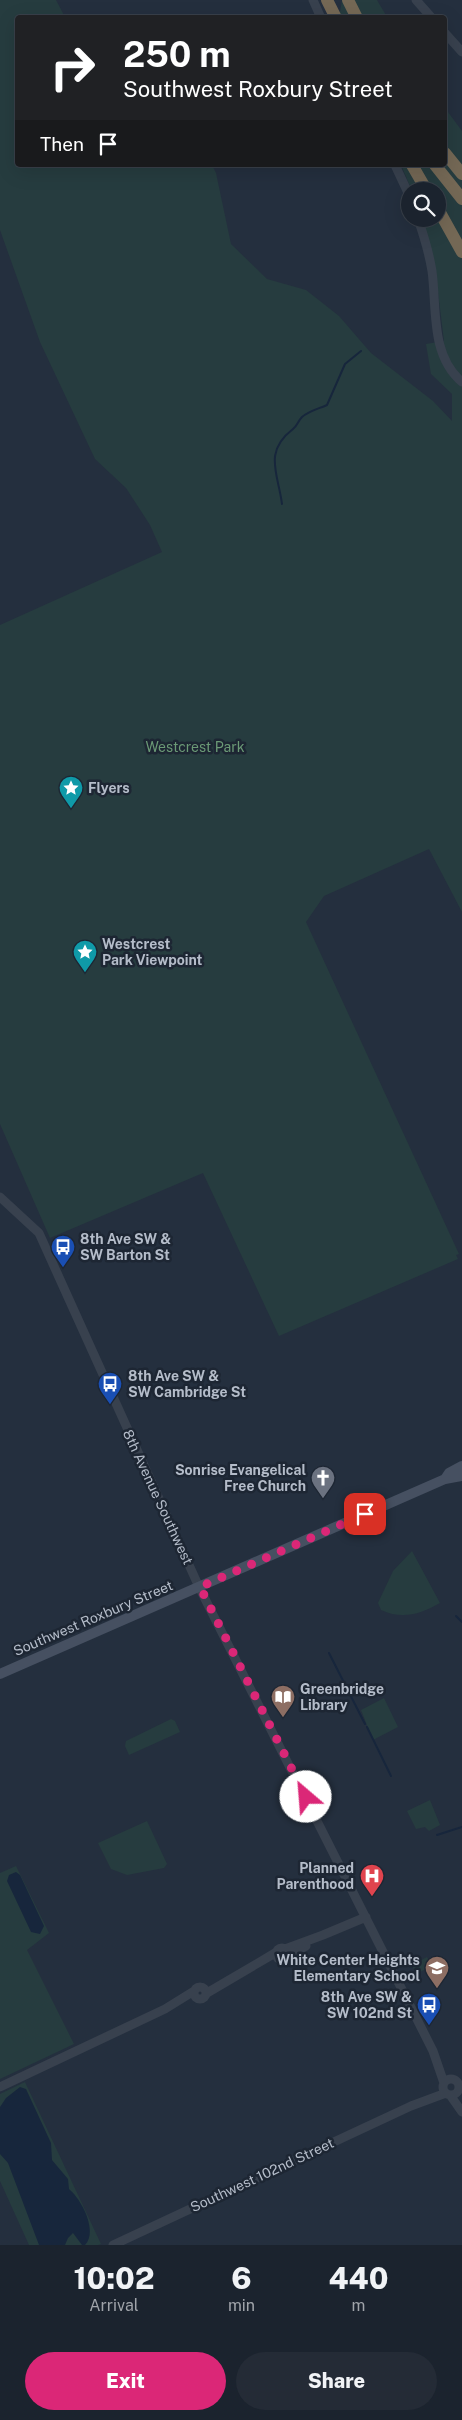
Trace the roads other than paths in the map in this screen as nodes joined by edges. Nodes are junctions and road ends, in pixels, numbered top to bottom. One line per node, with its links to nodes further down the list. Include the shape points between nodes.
1 (312, 0): 5 (street)
2 (348, 0): 7 (highway)
3 (416, 0): 8 (street)
4 (328, 1): 6 (highway)
5 (320, 15)
6 (335, 15)
7 (356, 15)
8 (429, 15)
9 (447, 35): 10 (street)
10 (462, 52)
11 (447, 155): 15 (highway)
12 (397, 167): 16 (street)
13 (413, 167): 17 (highway)
14 (438, 167): 18 (highway)
15 (462, 174)
16 (403, 182)
17 (422, 182)
18 (462, 199)
19 (446, 223): 21 (highway)
20 (420, 227): 22 (street, via 432,270 440,349 448,366)
21 (462, 252)
22 (462, 382)
23 (0, 1198): 27 (street, 8th Avenue Southwest, via 39,1233)
24 (462, 1466): 26 (main road, Southwest Roxbury Street)
25 (462, 1476): 26 (main road, Southwest Roxbury Street)
26 (445, 1479): 27 (main road, Southwest Roxbury Street)
27 (200, 1587): 28 (main road, Southwest Roxbury Street); 29 (street, 8th Avenue Southwest)
28 (0, 1674)
29 (366, 1917): 30 (street, 8th Avenue Southwest); 31 (street, via 286,1952 279,1949 277,1956 205,1990 203,1998 195,1995)
30 (453, 2086): 32 (street, 8th Avenue Southwest); 33 (street, 8th Avenue Southwest); 34 (street, Southwest 102nd Street)
31 (0, 2087)
32 (462, 2103)
33 (462, 2112)
34 (113, 2245)

